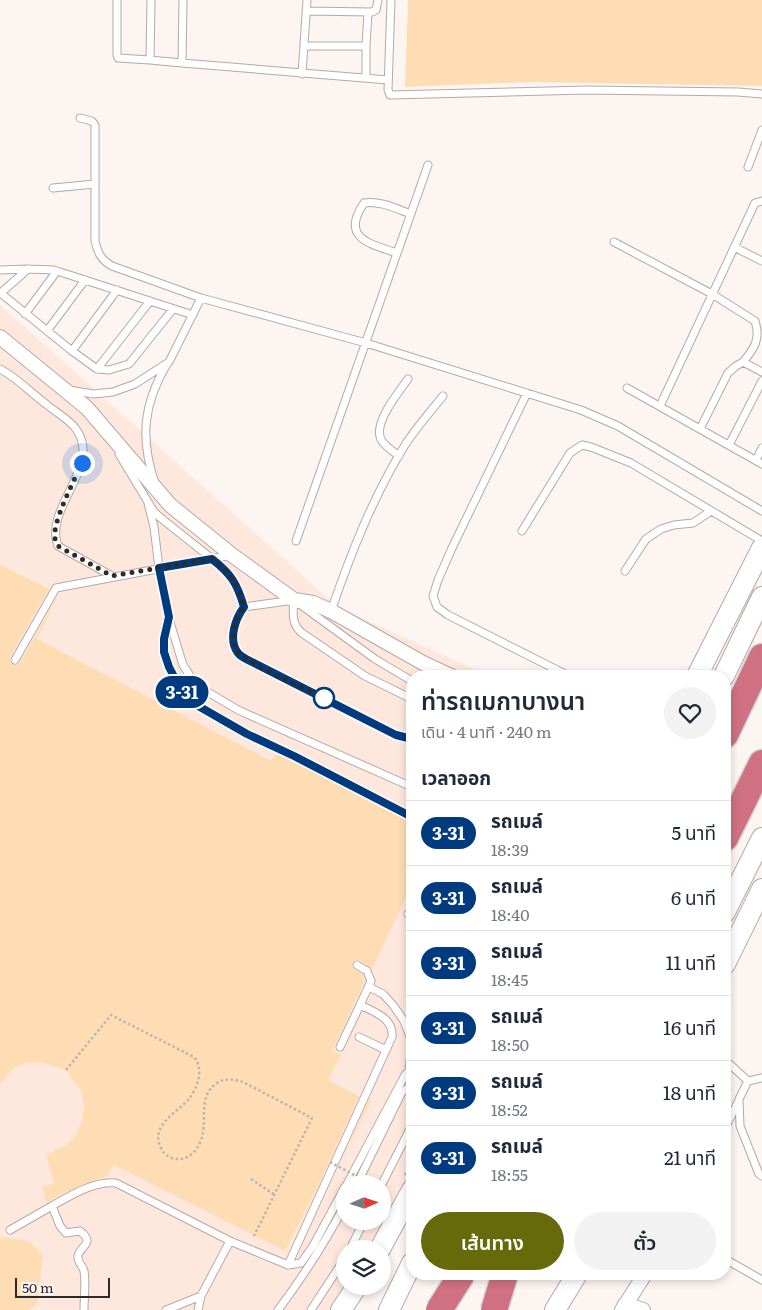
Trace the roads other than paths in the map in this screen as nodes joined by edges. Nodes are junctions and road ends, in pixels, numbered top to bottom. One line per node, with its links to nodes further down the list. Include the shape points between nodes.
1 (117, 0): 11 (lane, via 118,58)
2 (152, 0): 11 (lane)
3 (183, 0): 12 (lane)
4 (307, 0): 7 (lane)
5 (378, 0): 8 (lane, via 376,10)
6 (391, 0): 15 (lane)
7 (306, 11): 8 (lane); 9 (lane)
8 (368, 12): 10 (lane)
9 (304, 46): 10 (lane); 13 (lane)
10 (366, 46): 14 (lane)
11 (150, 60): 12 (lane)
12 (182, 63): 13 (lane)
13 (302, 74): 14 (lane)
14 (366, 78): 15 (lane)
15 (388, 80): 16 (lane, via 390,95 586,90)
16 (762, 94)
17 (80, 118): 21 (lane, via 92,120 95,125)
18 (762, 130): 20 (lane)
19 (428, 165): 24 (lane)
20 (748, 167)
21 (95, 184): 22 (lane); 35 (lane, via 95,241 103,260)
22 (53, 188)
23 (762, 201): 26 (lane, via 755,203)
24 (411, 214): 27 (lane); 27 (lane, via 369,202 361,208 356,225 359,236)
25 (614, 242): 34 (lane)
26 (734, 247): 28 (lane); 34 (lane)
27 (397, 253): 42 (lane)
28 (762, 261)
29 (28, 269): 30 (lane); 31 (lane); 38 (lane, via 2,291 5,298)
30 (0, 270)
31 (57, 271): 32 (lane); 38 (lane)
32 (86, 280): 33 (lane); 40 (lane)
33 (117, 290): 36 (lane); 43 (lane)
34 (712, 294): 45 (lane, via 755,321 758,338); 55 (lane)
35 (201, 298): 39 (lane); 42 (lane)
36 (150, 301): 37 (lane); 47 (lane)
37 (173, 309): 39 (lane); 47 (lane, via 129,364 110,370)
38 (25, 314): 40 (lane)
39 (193, 315): 44 (lane)
40 (47, 331): 43 (lane)
41 (0, 337): 52 (street)
42 (366, 343): 53 (lane); 67 (lane)
43 (72, 352): 47 (lane)
44 (169, 362): 52 (lane, via 134,384 113,392 93,394); 62 (lane, via 152,396 145,422 149,465)
45 (743, 362): 48 (lane); 57 (lane, via 728,373)
46 (0, 369): 74 (lane, via 76,428 83,450 82,463 60,513 55,538 58,546)
47 (97, 369)
48 (762, 372)
49 (408, 379): 60 (lane, via 386,411 379,433 381,440)
50 (762, 381): 58 (lane)
51 (627, 388): 55 (lane)
52 (66, 390): 56 (street)
53 (526, 393): 65 (lane, via 581,410 618,426); 83 (lane, via 452,548 433,596 437,607 448,615)
54 (443, 396): 60 (lane)
55 (660, 406): 57 (lane)
56 (103, 426): 62 (street); 63 (lane)
57 (700, 428): 58 (lane)
58 (729, 445): 61 (lane)
59 (762, 448): 61 (lane)
60 (399, 456): 78 (lane, via 370,510)
61 (759, 462)
62 (159, 493): 70 (street)
63 (148, 503): 71 (lane, via 162,520); 72 (lane)
64 (711, 511): 66 (lane, via 631,463 582,445 570,453); 68 (lane); 73 (lane, via 693,523 661,528 646,539)
65 (762, 511)
66 (522, 530)
67 (296, 541)
68 (762, 541)
69 (762, 548): 84 (main road)
70 (232, 555): 71 (lane); 76 (street)
71 (212, 559): 72 (lane); 77 (lane, via 231,576)
72 (159, 568): 74 (lane); 79 (lane)
73 (625, 571)
74 (112, 576): 81 (lane, via 56,588)
75 (762, 597): 85 (main road)
76 (294, 600): 77 (lane); 78 (street); 86 (lane); 88 (lane, via 296,628 365,676)
77 (244, 607): 90 (lane, via 234,631 238,654)
78 (330, 611): 82 (street)
79 (169, 617): 94 (lane, via 183,665 196,686 238,710); 96 (lane, via 164,652 183,694 247,734)
80 (762, 657): 89 (highway)
81 (14, 660)
82 (438, 670)
83 (557, 670)
84 (700, 670)
85 (727, 670)
86 (406, 677)
87 (762, 682): 92 (highway)
88 (406, 696)
89 (731, 722)
90 (406, 738)
91 (762, 741): 95 (highway)
92 (731, 745)
93 (762, 763): 97 (highway)
94 (406, 784)
95 (731, 804)
96 (406, 814)
97 (731, 826)
98 (762, 838): 100 (main road)
99 (762, 889): 101 (main road)
100 (731, 900)
101 (731, 952)
102 (357, 965): 103 (lane, via 367,971 371,981)
103 (369, 987): 104 (lane); 105 (lane, via 383,994)
104 (360, 1005): 107 (lane); 108 (lane, via 390,1023 392,1037)
105 (406, 1026)
106 (358, 1037): 108 (lane)
107 (340, 1047)
108 (386, 1050): 129 (lane)
109 (731, 1065): 112 (lane)
110 (406, 1074): 117 (lane)
111 (762, 1078): 112 (lane)
112 (748, 1081): 114 (lane)
113 (406, 1089): 118 (lane)
114 (739, 1099): 115 (lane); 120 (lane, via 740,1126)
115 (731, 1116)
116 (406, 1139): 119 (lane)
117 (351, 1175)
118 (361, 1175)
119 (387, 1175)
120 (762, 1176)
121 (406, 1194): 126 (main road)
122 (336, 1203): 129 (lane, via 301,1263)
123 (52, 1206): 125 (lane); 127 (lane, via 85,1189 106,1182 116,1183); 146 (lane, via 66,1233 80,1230 87,1239 78,1255 84,1269)
124 (336, 1221): 149 (lane)
125 (10, 1230)
126 (384, 1240)
127 (230, 1241): 129 (lane); 143 (lane)
128 (731, 1262): 140 (lane)
129 (288, 1265)
130 (336, 1272): 150 (lane)
131 (406, 1275): 153 (main road)
132 (458, 1280): 154 (highway, bridge)
133 (459, 1280): 155 (highway)
134 (466, 1280): 156 (highway)
135 (496, 1280): 157 (highway)
136 (503, 1280): 158 (highway, bridge)
137 (507, 1280): 158 (highway)
138 (574, 1280): 145 (main road)
139 (640, 1280): 144 (street)
140 (762, 1280)
141 (352, 1295): 151 (main road)
142 (354, 1295): 152 (main road)
143 (201, 1296): 147 (lane); 148 (lane)
144 (623, 1307): 159 (street)
145 (560, 1308)
146 (84, 1310)
147 (166, 1310)
148 (198, 1310)
149 (278, 1310)
150 (311, 1310)
151 (341, 1310)
152 (347, 1310)
153 (389, 1310)
154 (439, 1310)
155 (444, 1310)
156 (451, 1310)
157 (481, 1310)
158 (493, 1310)
159 (642, 1310)

